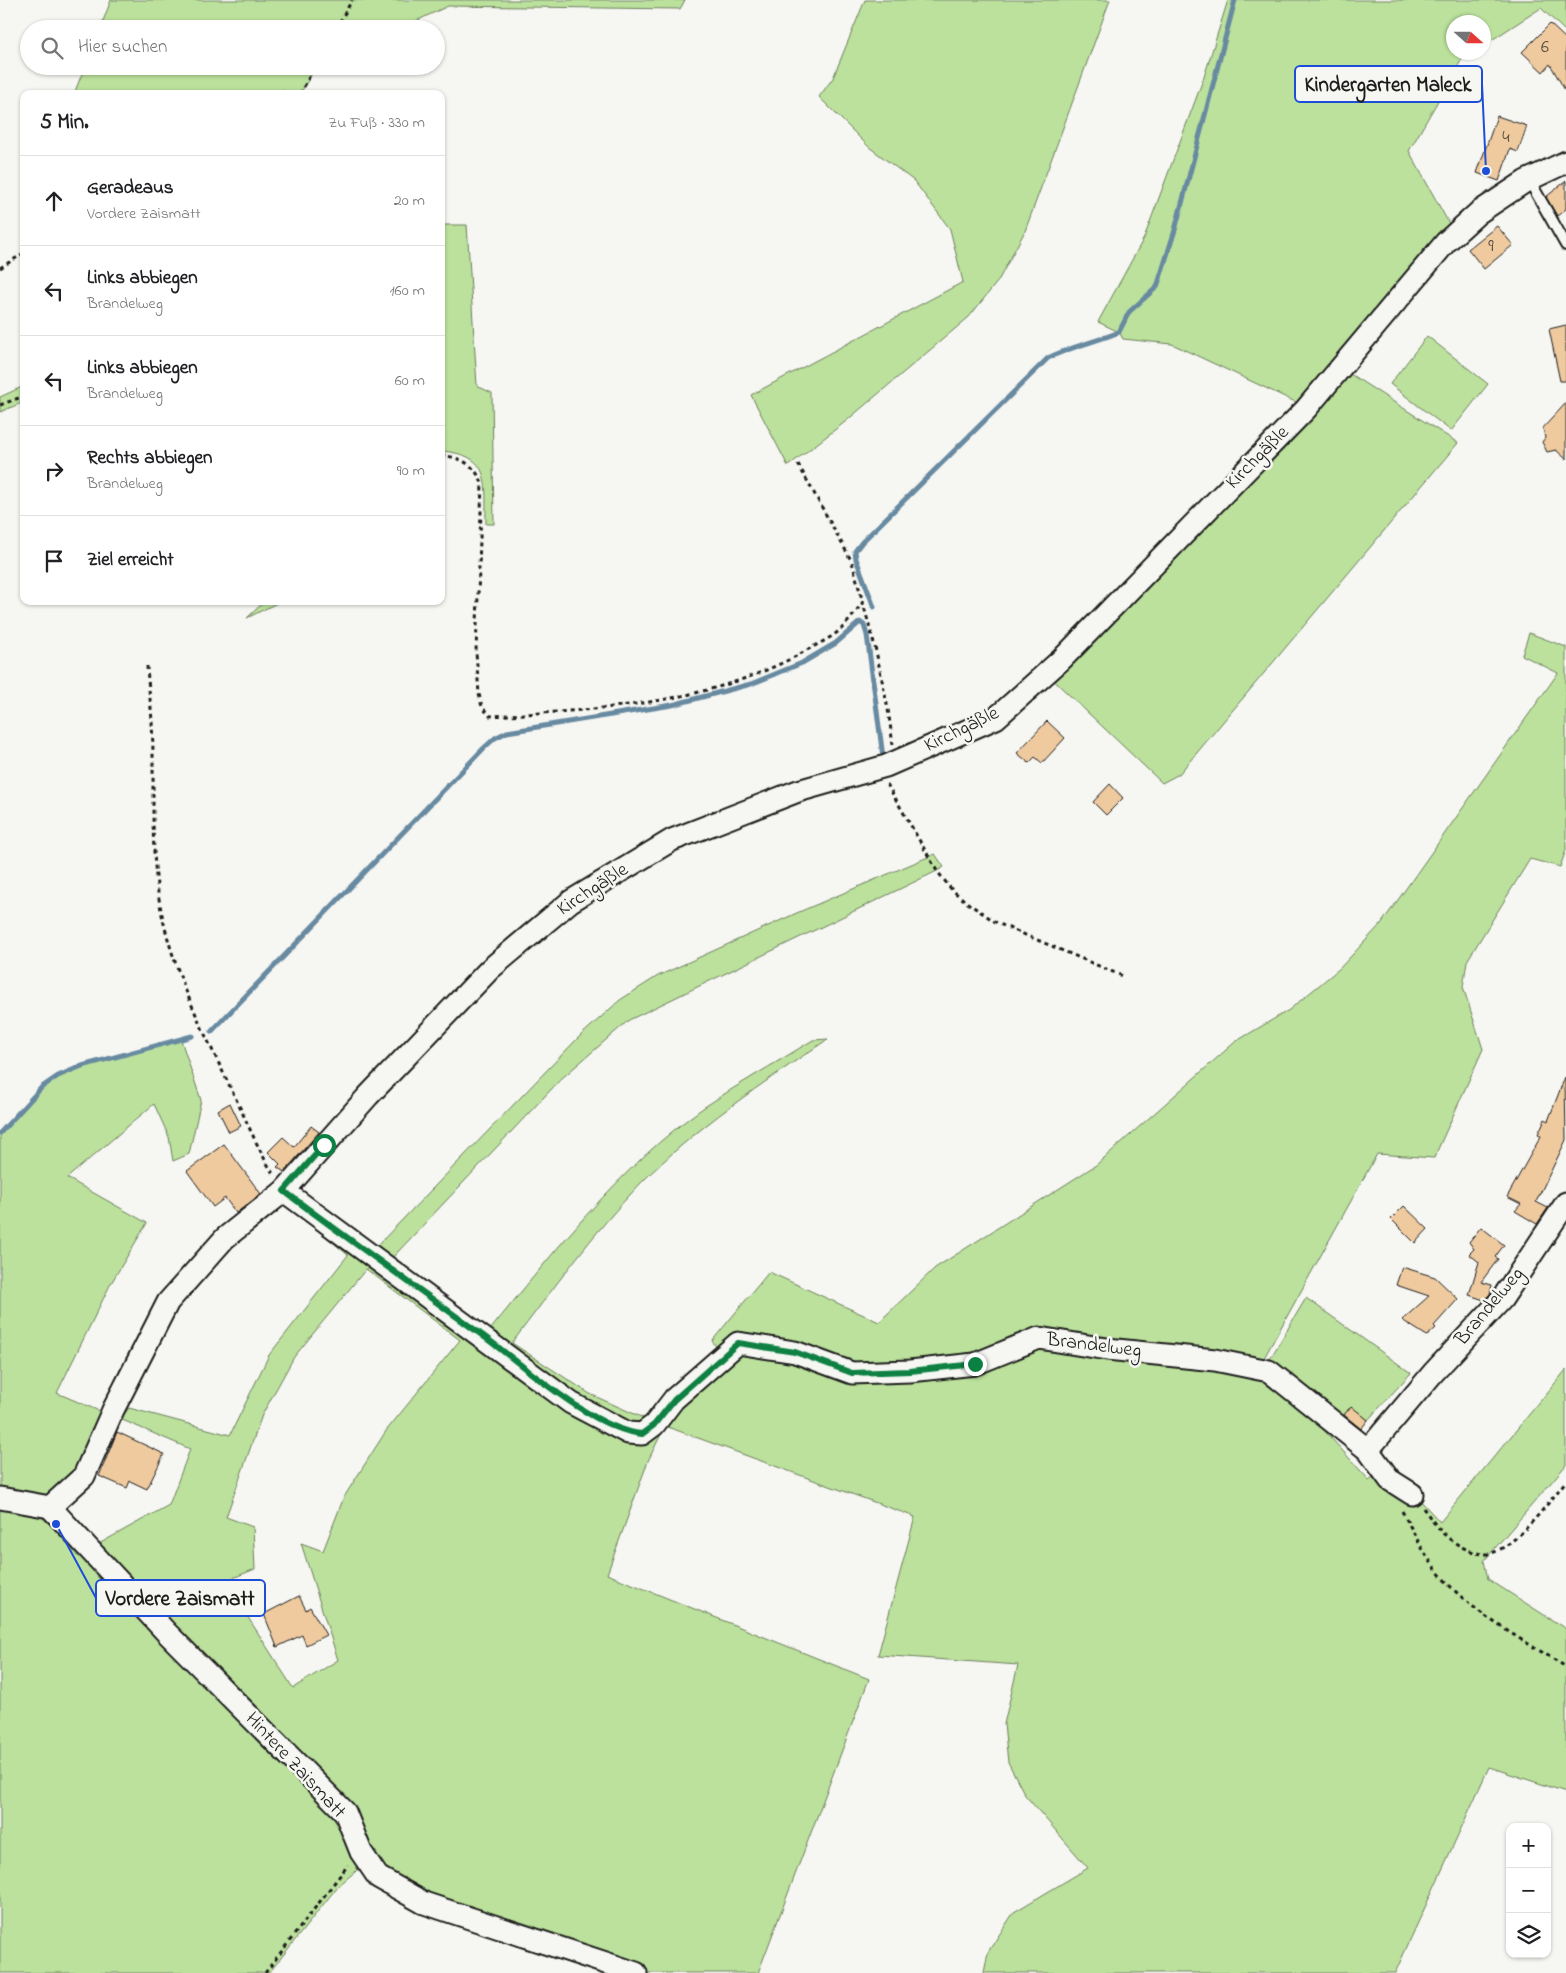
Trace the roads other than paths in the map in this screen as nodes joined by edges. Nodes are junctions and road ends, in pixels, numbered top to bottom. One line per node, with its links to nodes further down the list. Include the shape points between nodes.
1 (1566, 162): 2 (street, Kirchgäßle)
2 (1529, 180): 3 (lane); 4 (street, Kirchgäßle, via 1478,213 1446,242 1306,409 1062,659 996,718 887,765 798,791 672,840 570,901 490,969 368,1096)
3 (1566, 245)
4 (284, 1191): 6 (street, Brandelweg, via 571,1403 628,1433 642,1434 654,1425 674,1400 738,1343 795,1352 852,1373 975,1364 1039,1338 1107,1350 1215,1360 1269,1371); 9 (street, Kirchgäßle, via 220,1244 168,1302 113,1410 84,1476)
5 (1566, 1203): 6 (street, Brandelweg, via 1502,1299)
6 (1368, 1450): 7 (street, Brandelweg, via 1390,1480)
7 (1412, 1494)
8 (0, 1498): 9 (street)
9 (50, 1507): 10 (street, Hintere Zaismatt, via 166,1632 345,1812 361,1852 378,1877 424,1903)
10 (636, 1973)

